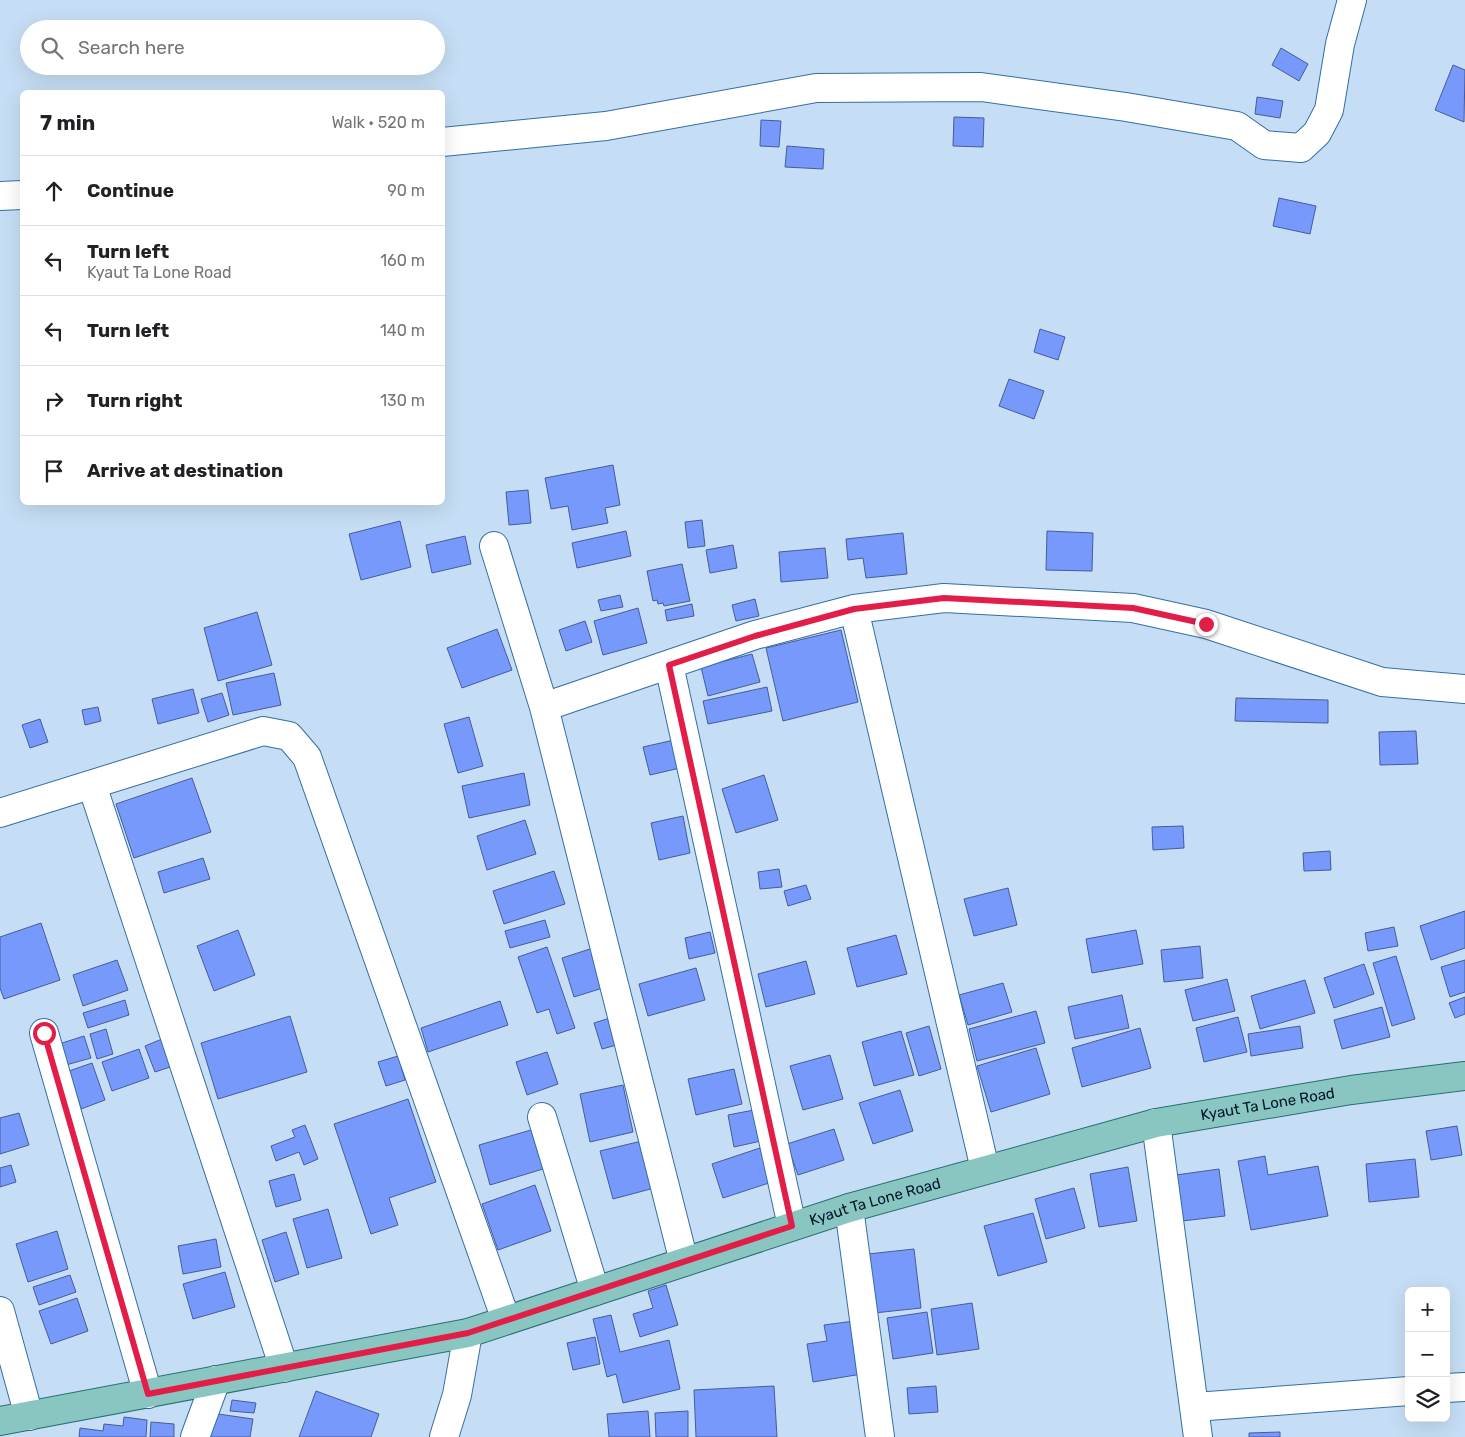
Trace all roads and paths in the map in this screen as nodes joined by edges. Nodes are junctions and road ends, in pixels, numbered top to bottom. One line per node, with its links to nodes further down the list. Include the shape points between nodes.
1 (1352, 0): 2 (street, via 1340,44 1329,110 1317,132 1301,148 1264,145 1237,126 981,87 816,88 606,126)
2 (445, 142)
3 (20, 195): 4 (street)
4 (0, 196)
5 (494, 546): 9 (street)
6 (854, 609): 7 (street, via 755,636); 8 (street, via 944,598 1133,608 1206,624 1382,682); 16 (street)
7 (669, 665): 9 (street); 18 (street)
8 (1465, 689)
9 (544, 707): 19 (street)
10 (92, 785): 11 (street); 22 (street, via 263,731 289,736 306,757); 24 (street)
11 (0, 813)
12 (44, 1033): 29 (street)
13 (1465, 1076): 15 (main road, Kyaut Ta Lone Road, via 1351,1090)
14 (542, 1117): 20 (street)
15 (1156, 1123): 16 (main road, Kyaut Ta Lone Road); 30 (street)
16 (985, 1169): 17 (main road, Kyaut Ta Lone Road)
17 (848, 1208): 18 (main road, Kyaut Ta Lone Road); 35 (street)
18 (792, 1226): 19 (main road, Kyaut Ta Lone Road)
19 (684, 1262): 20 (main road, Kyaut Ta Lone Road)
20 (595, 1291): 22 (main road, Kyaut Ta Lone Road)
21 (0, 1311): 31 (street)
22 (506, 1320): 23 (main road, Kyaut Ta Lone Road)
23 (468, 1333): 24 (main road, Kyaut Ta Lone Road); 34 (street, via 457,1395)
24 (284, 1368): 25 (main road, Kyaut Ta Lone Road)
25 (216, 1380): 29 (main road, Kyaut Ta Lone Road); 33 (street)
26 (1465, 1387): 27 (street)
27 (1450, 1388)
28 (1405, 1391): 30 (street)
29 (148, 1394): 31 (main road, Kyaut Ta Lone Road)
30 (1195, 1408): 36 (street)
31 (29, 1416): 32 (main road, Kyaut Ta Lone Road)
32 (0, 1421)
33 (195, 1437)
34 (444, 1437)
35 (880, 1437)
36 (1198, 1437)

